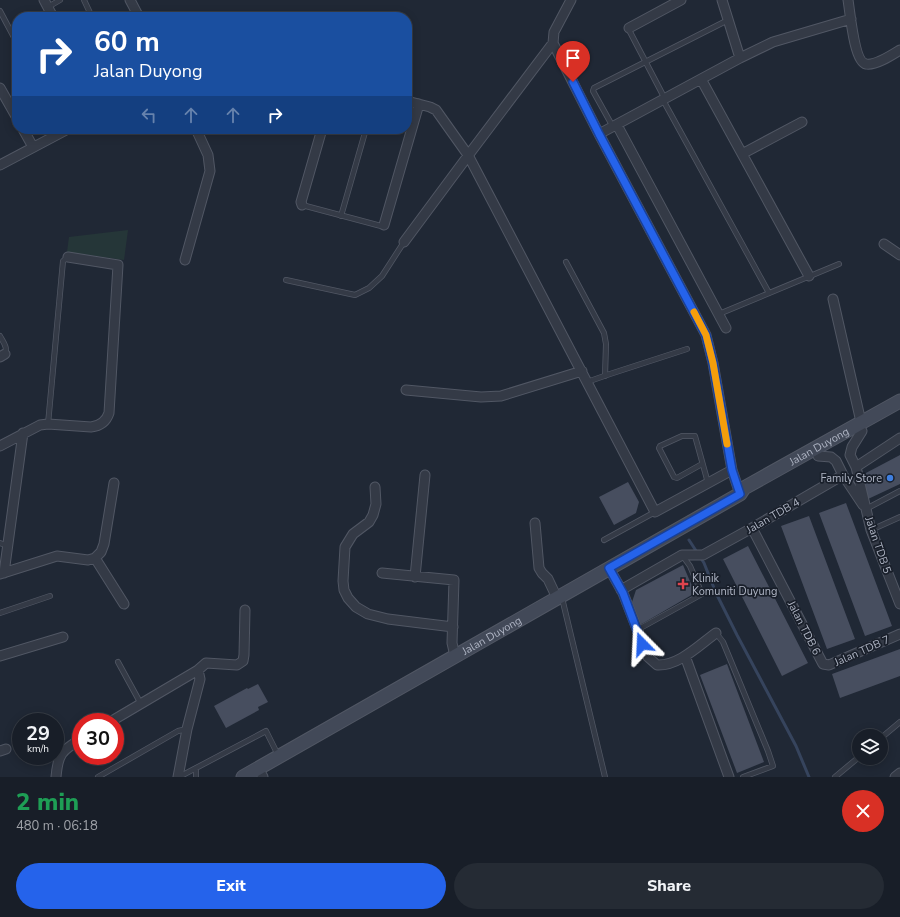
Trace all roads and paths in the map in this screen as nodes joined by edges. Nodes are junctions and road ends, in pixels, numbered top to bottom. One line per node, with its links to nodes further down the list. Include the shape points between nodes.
1 (60, 0): 8 (lane)
2 (84, 0): 11 (lane)
3 (130, 0): 12 (street)
4 (571, 0): 17 (street, via 554,32)
5 (681, 0): 15 (street)
6 (722, 0): 14 (street)
7 (848, 0): 13 (street)
8 (46, 3): 10 (street)
9 (0, 11): 16 (lane)
10 (50, 12)
11 (90, 12)
12 (136, 12)
13 (851, 19): 18 (street, via 861,62 874,63); 19 (street, via 773,42)
14 (728, 20): 19 (street); 20 (lane)
15 (629, 28): 20 (lane)
16 (12, 34)
17 (553, 44): 36 (street); 38 (street)
18 (900, 50)
19 (740, 58): 21 (street)
20 (646, 62): 23 (lane); 28 (lane, via 593,90)
21 (701, 79): 23 (street); 39 (street)
22 (0, 88): 26 (street)
23 (664, 99): 28 (street); 53 (lane)
24 (412, 102): 25 (street)
25 (419, 104): 29 (street); 38 (street, via 433,108 439,113)
26 (12, 109)
27 (802, 122): 39 (street)
28 (615, 126): 36 (street); 55 (street)
29 (412, 128)
30 (26, 134): 37 (street)
31 (58, 134): 37 (street)
32 (198, 134): 48 (street, via 208,155 210,171)
33 (321, 134): 41 (street)
34 (365, 134): 42 (lane)
35 (410, 134): 43 (street)
36 (599, 134): 74 (street, via 706,335)
37 (34, 147): 40 (street)
38 (470, 152): 44 (street); 60 (street)
39 (742, 154): 51 (street)
40 (0, 165)
41 (302, 204): 42 (lane)
42 (341, 216): 43 (lane)
43 (384, 225)
44 (404, 242): 52 (lane, via 382,276 369,288 354,295)
45 (884, 244): 46 (street)
46 (900, 255)
47 (68, 257): 66 (lane, via 63,261); 66 (street, via 118,265 108,413 107,418 97,427)
48 (185, 260)
49 (566, 262): 61 (lane, via 604,333)
50 (839, 264): 51 (lane)
51 (809, 276): 53 (lane)
52 (286, 280)
53 (770, 293): 55 (lane)
54 (833, 299): 67 (street)
55 (718, 314): 56 (street)
56 (726, 328)
57 (0, 336): 59 (lane, via 6,347)
58 (687, 349): 61 (lane)
59 (2, 355)
60 (582, 371): 62 (street); 63 (street, via 501,396 481,397)
61 (605, 376): 62 (lane)
62 (587, 382): 83 (street)
63 (406, 390)
64 (900, 401): 67 (main road, Jalan Duyong)
65 (900, 410): 67 (main road, Jalan Duyong)
66 (48, 424): 68 (street)
67 (861, 427): 71 (main road, Jalan Duyong); 73 (street, Jalan TDB 5, via 850,455); 81 (main road, Jalan Duyong, via 744,488)
68 (23, 433): 70 (street); 89 (street)
69 (900, 438): 73 (street)
70 (0, 446)
71 (818, 456): 76 (street, via 831,457); 81 (main road, Jalan Duyong, via 747,496)
72 (702, 464): 72 (lane, via 677,478 674,477 659,448 661,444 682,436 695,436); 78 (lane)
73 (856, 467): 82 (street, Jalan TDB 5)
74 (732, 470): 78 (street); 81 (street)
75 (425, 475): 95 (street)
76 (843, 475): 82 (street); 86 (street, Jalan TDB 4)
77 (114, 483): 91 (street, via 104,544)
78 (708, 483): 83 (street)
79 (375, 487): 104 (street, via 374,515 353,534 345,547 343,581 348,598 356,607 368,614)
80 (900, 491): 82 (lane)
81 (740, 494): 92 (main road, Jalan Duyong)
82 (866, 509): 87 (street, Jalan TDB 5)
83 (655, 512): 88 (lane)
84 (900, 517): 87 (lane)
85 (535, 523): 99 (street, via 539,568)
86 (752, 528): 90 (street, Jalan TDB 4, via 699,555); 113 (street, Jalan TDB 6)
87 (871, 530): 97 (street, Jalan TDB 5)
88 (604, 540)
89 (4, 544): 93 (street)
90 (682, 556): 96 (street); 105 (lane, via 690,566 702,594)
91 (95, 558): 93 (street, via 88,560 57,556); 100 (street)
92 (609, 568): 96 (street); 99 (main road, Jalan Duyong)
93 (2, 573)
94 (382, 573): 95 (street)
95 (415, 577): 104 (street, via 454,580)
96 (621, 590): 105 (street)
97 (898, 591): 101 (street, Jalan TDB 5)
98 (50, 596): 103 (lane)
99 (559, 597): 110 (main road, Jalan Duyong); 131 (lane)
100 (124, 604)
101 (900, 604)
102 (245, 610): 114 (street, via 243,661 237,666 206,663)
103 (0, 613)
104 (453, 627): 110 (street, via 452,643)
105 (637, 630): 111 (street, via 648,657 657,665 671,664)
106 (716, 633): 111 (street); 133 (lane, via 729,657 773,766)
107 (900, 634): 113 (street, Jalan TDB 7, via 830,665)
108 (63, 637): 109 (street)
109 (0, 656)
110 (455, 656): 121 (main road, Jalan Duyong)
111 (685, 656): 132 (street)
112 (118, 662): 115 (lane)
113 (823, 664)
114 (198, 670): 115 (street); 118 (street, via 200,679)
115 (141, 704): 116 (street)
116 (124, 714)
117 (900, 722): 119 (lane)
118 (187, 729): 127 (lane, via 178,731); 128 (street)
119 (888, 732)
120 (72, 745): 126 (street, via 60,755)
121 (279, 756): 123 (lane, via 266,731); 124 (main road, Jalan Duyong)
122 (852, 763): 134 (lane)
123 (196, 768): 128 (lane); 129 (lane)
124 (261, 773): 130 (main road, Jalan Duyong)
125 (900, 773): 135 (street)
126 (56, 777)
127 (98, 777)
128 (179, 777)
129 (196, 777)
130 (243, 777)
131 (605, 777)
132 (729, 777)
133 (743, 777)
134 (834, 777)
135 (895, 777)

